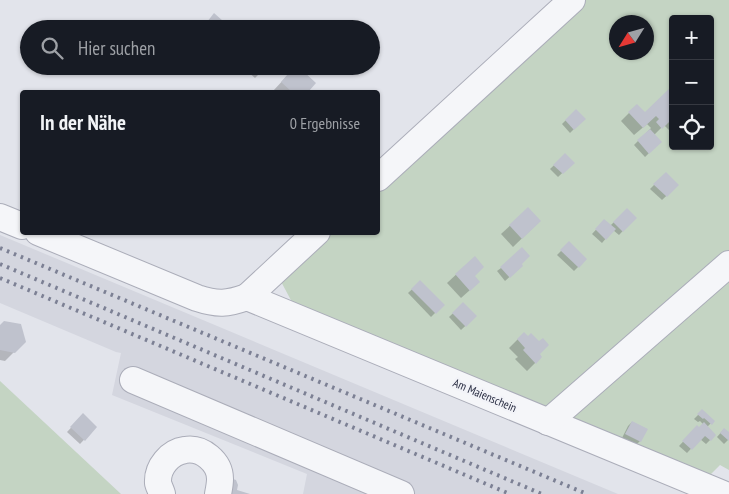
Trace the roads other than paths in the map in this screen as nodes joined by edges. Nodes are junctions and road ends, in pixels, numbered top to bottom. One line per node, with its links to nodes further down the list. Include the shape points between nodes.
1 (572, 0): 2 (lane)
2 (380, 176)
3 (0, 217): 4 (lane)
4 (20, 225)
5 (45, 235): 8 (lane, via 209,302 232,302)
6 (314, 235): 8 (lane)
7 (729, 264): 10 (lane)
8 (247, 297): 10 (lane, Am Maienschein)
9 (133, 380): 13 (lane)
10 (548, 422): 14 (lane, Am Maienschein)
11 (162, 494): 12 (lane, via 158,485 160,468 170,456 185,450 202,452 214,462 221,477)
12 (218, 494)
13 (401, 494)
14 (724, 494)

